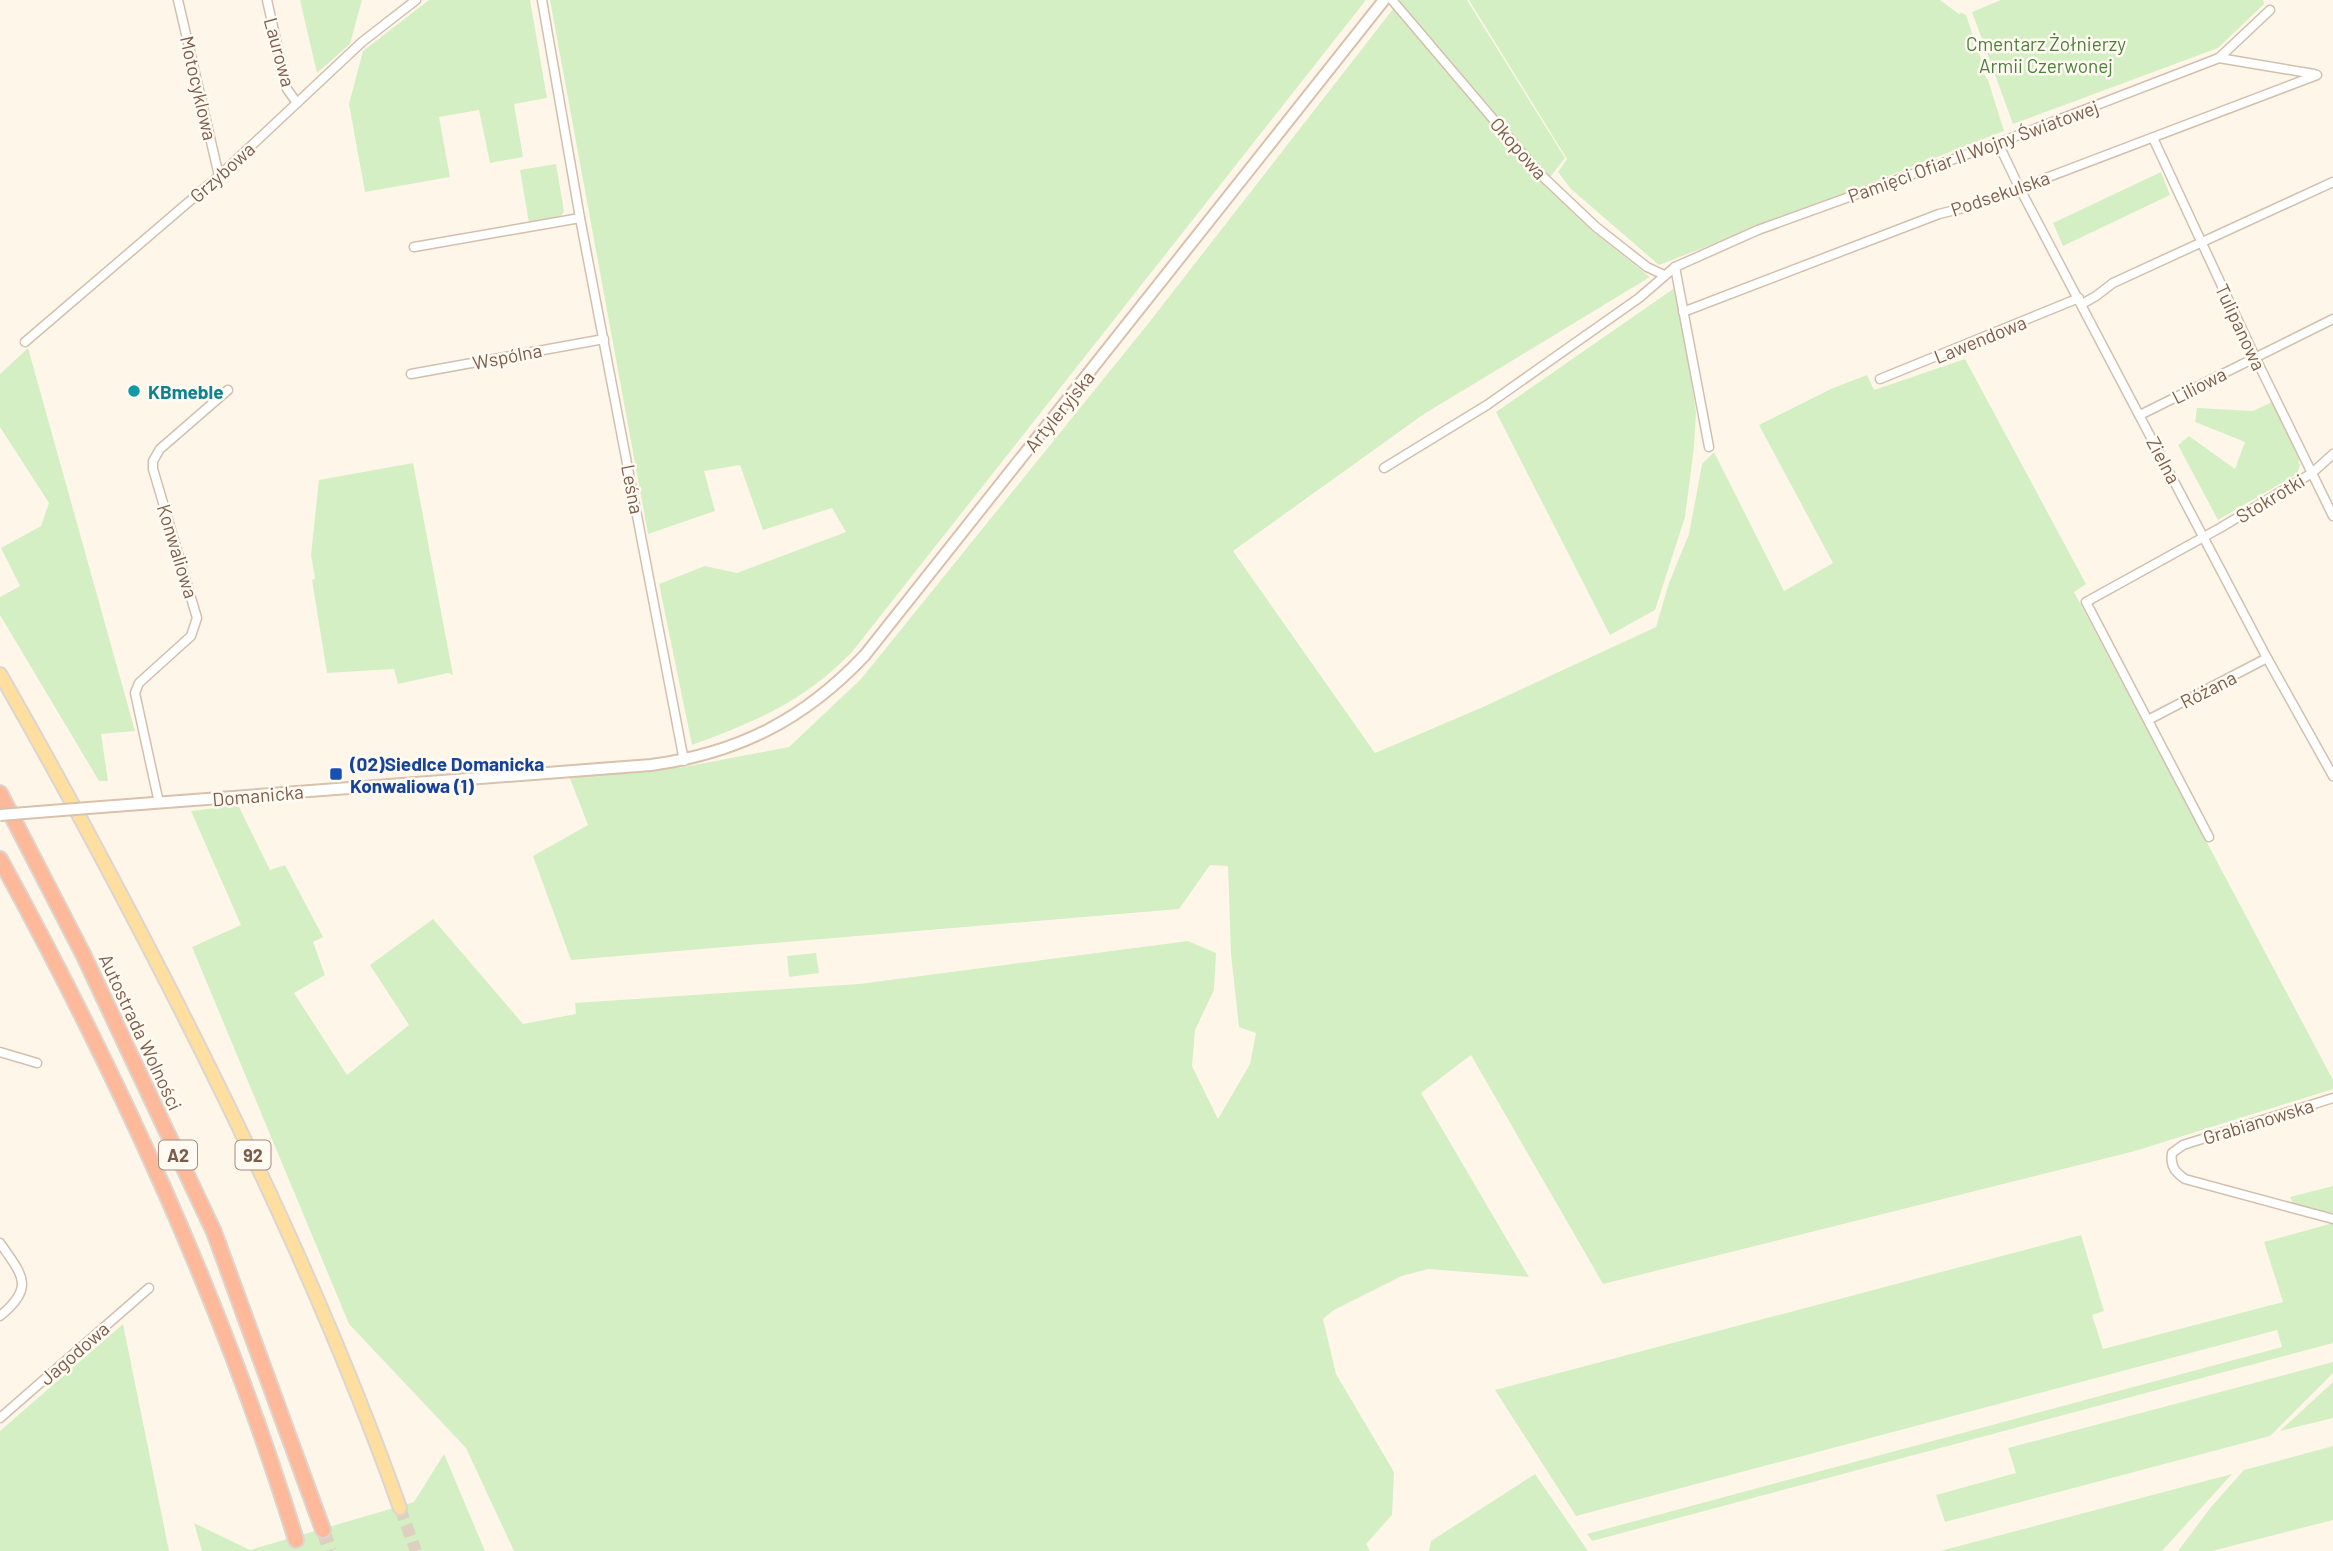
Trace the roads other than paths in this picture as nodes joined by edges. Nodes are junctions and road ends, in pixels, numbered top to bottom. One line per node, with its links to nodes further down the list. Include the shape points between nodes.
1 (178, 0): 12 (street, Motocyklowa)
2 (267, 0): 9 (street, Laurowa, via 287,89)
3 (542, 0): 15 (street, Leśna)
4 (1384, 0): 39 (street, Artyleryjska, via 865,655 825,694 779,725)
5 (1392, 0): 19 (street, Okopowa, via 1539,173 1597,227)
6 (411, 2): 9 (street, Grzybowa)
7 (2270, 10): 8 (street, Pamięci Ofiar II Wojny Światowej)
8 (2219, 58): 10 (street, Podsekulska, via 2317,75); 11 (street, Pamięci Ofiar II Wojny Światowej)
9 (297, 103): 12 (street, Grzybowa)
10 (2152, 138): 14 (street, Podsekulska); 16 (street, Tulipanowa)
11 (1998, 142): 14 (street, Zielna); 18 (street, Pamięci Ofiar II Wojny Światowej, via 1758,230)
12 (219, 176): 24 (street, Grzybowa)
13 (2333, 182): 16 (street)
14 (2019, 187): 20 (street, Zielna); 21 (street, Podsekulska)
15 (580, 218): 17 (street); 23 (street, Leśna)
16 (2202, 243): 20 (street, Lawendowa); 25 (street, Tulipanowa)
17 (414, 247)
18 (1675, 267): 19 (street, Pamięci Ofiar II Wojny Światowej); 21 (street)
19 (1664, 275): 32 (street, Pamięci Ofiar II Wojny Światowej, via 1639,298 1487,405)
20 (2081, 301): 27 (street, Lawendowa); 29 (street, Zielna)
21 (1683, 312): 30 (street)
22 (2333, 319): 25 (street, Liliowa)
23 (604, 339): 26 (street, Wspólna); 39 (street, Leśna)
24 (25, 342)
25 (2255, 357): 29 (street, Liliowa); 33 (street, Tulipanowa)
26 (411, 374)
27 (1880, 379)
28 (228, 390): 42 (street, Konwaliowa, via 160,449 153,461 197,618 191,636 139,683 135,693)
29 (2140, 415): 35 (street, Zielna)
30 (1709, 447)
31 (2333, 454): 33 (street, Stokrotki)
32 (1384, 468)
33 (2312, 473): 34 (street, Tulipanowa); 35 (street, Stokrotki)
34 (2333, 516)
35 (2204, 537): 36 (street, Zielna); 38 (street, Stokrotki, via 2086,602)
36 (2267, 659): 38 (street, Różana); 40 (street, Zielna)
37 (0, 674): 54 (main road, 92, via 125,901 242,1133 324,1311)
38 (2148, 720): 44 (street)
39 (684, 761): 42 (street, Domanicka)
40 (2333, 776)
41 (0, 793): 55 (highway, Autostrada Wolności / A2, via 83,954 214,1232)
42 (159, 803): 43 (street, Domanicka, bridge)
43 (0, 816)
44 (2209, 837)
45 (0, 859): 56 (highway, A2, via 50,950 190,1245 271,1458)
46 (0, 1052): 47 (street)
47 (37, 1063)
48 (2333, 1098): 49 (street, Grabianowska, via 2183,1145 2172,1153 2171,1161 2185,1179)
49 (2333, 1219)
50 (0, 1243): 52 (street, via 22,1281 15,1304)
51 (149, 1288): 53 (street, Jagodowa)
52 (0, 1317)
53 (0, 1418)
54 (400, 1508)
55 (323, 1530)
56 (296, 1540)

